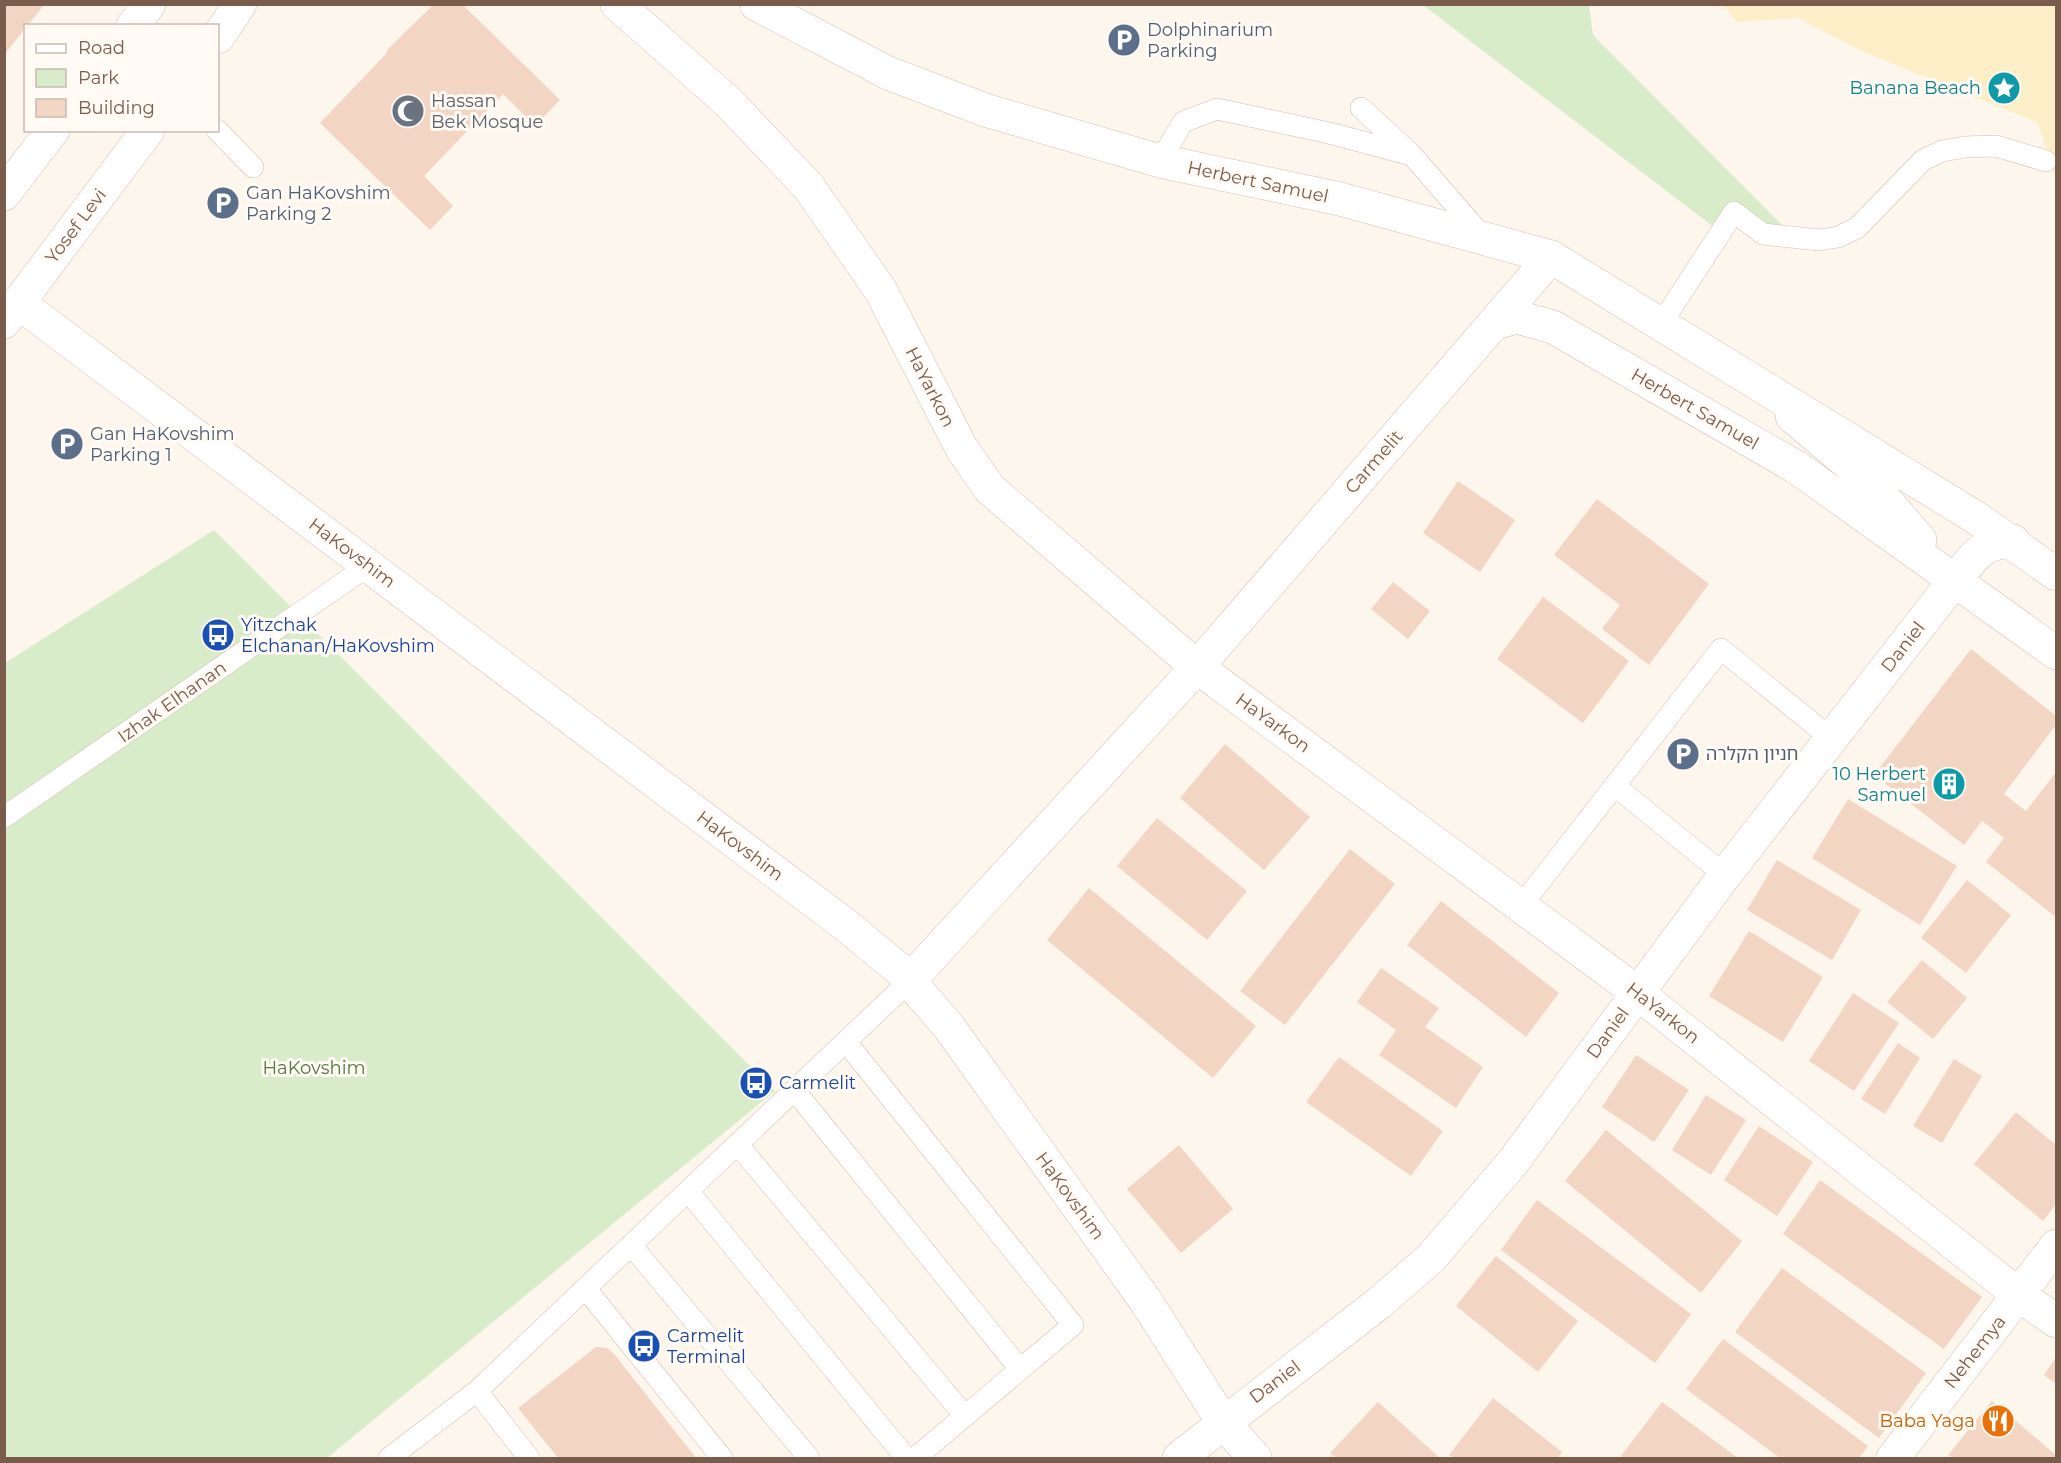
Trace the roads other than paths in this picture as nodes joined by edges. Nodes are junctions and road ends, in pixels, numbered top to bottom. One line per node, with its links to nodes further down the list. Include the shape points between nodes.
1 (149, 4): 5 (street)
2 (240, 4): 6 (street)
3 (617, 4): 30 (street, HaYarkon, via 727,101 808,186 881,291 962,449 990,489)
4 (756, 4): 12 (street, Herbert Samuel, via 888,73 985,110)
5 (134, 24)
6 (219, 36)
7 (1360, 108): 11 (lane)
8 (219, 131): 14 (lane)
9 (51, 132): 15 (street)
10 (147, 132): 18 (street, Yosef Levi)
11 (1412, 155): 12 (lane, via 1217,109 1184,122); 16 (lane)
12 (1160, 160): 16 (street, Herbert Samuel, via 1340,199)
13 (2046, 161): 20 (lane, via 1996,146 1942,151 1923,160 1857,228 1838,237 1819,240 1763,234 1734,212)
14 (253, 167)
15 (4, 194)
16 (1483, 237): 17 (street, Herbert Samuel)
17 (1551, 257): 19 (street, Carmelit); 20 (street, Herbert Samuel)
18 (12, 313): 26 (street, HaKovshim)
19 (1494, 322): 22 (street, Herbert Samuel, via 1517,317 1554,327); 30 (street, Carmelit)
20 (1661, 324): 21 (street, Herbert Samuel)
21 (1749, 380): 23 (street, Herbert Samuel); 24 (street, Herbert Samuel)
22 (1796, 467): 23 (street, Herbert Samuel); 28 (street, Herbert Samuel)
23 (1870, 482): 24 (street, Herbert Samuel); 28 (street, Herbert Samuel)
24 (1975, 517): 25 (street, Herbert Samuel)
25 (2013, 542): 27 (street, Herbert Samuel); 28 (street, Daniel, via 1997,542 1981,550)
26 (363, 570): 33 (lane, Izhak Elhanan); 36 (street, HaKovshim, via 843,923)
27 (2056, 574)
28 (1955, 580): 29 (street, Herbert Samuel); 31 (street, Daniel)
29 (2056, 653)
30 (1197, 667): 35 (street, HaYarkon); 36 (street, Carmelit)
31 (1832, 739): 32 (lane, via 1721,650); 34 (street, Daniel)
32 (1615, 786): 34 (lane); 35 (lane)
33 (4, 816)
34 (1725, 875): 37 (street, Daniel)
35 (1521, 906): 37 (street, HaYarkon)
36 (905, 985): 38 (lane, Carmelit); 50 (street, HaKovshim, via 949,1027 1145,1300)
37 (1637, 993): 45 (street, HaYarkon); 50 (street, Daniel, via 1513,1162 1431,1258 1379,1303)
38 (846, 1042): 39 (lane, Carmelit); 47 (lane, via 1073,1325)
39 (795, 1091): 40 (lane, Carmelit); 47 (lane)
40 (738, 1144): 41 (lane, Carmelit); 49 (lane)
41 (688, 1191): 42 (lane, Carmelit); 55 (lane)
42 (631, 1245): 44 (lane, Carmelit); 54 (lane)
43 (2056, 1246): 45 (street, Nehemya)
44 (586, 1289): 48 (lane, Carmelit); 53 (lane)
45 (2019, 1295): 46 (street, HaYarkon); 59 (street, Nehemya)
46 (2056, 1321)
47 (1020, 1369): 49 (lane)
48 (477, 1391): 51 (lane, Carmelit); 52 (lane)
49 (965, 1416): 56 (lane)
50 (1223, 1422): 57 (street, Daniel); 58 (street, HaKovshim)
51 (389, 1458)
52 (529, 1458)
53 (722, 1458)
54 (809, 1458)
55 (906, 1458)
56 (915, 1458)
57 (1179, 1458)
58 (1255, 1458)
59 (1893, 1458)

